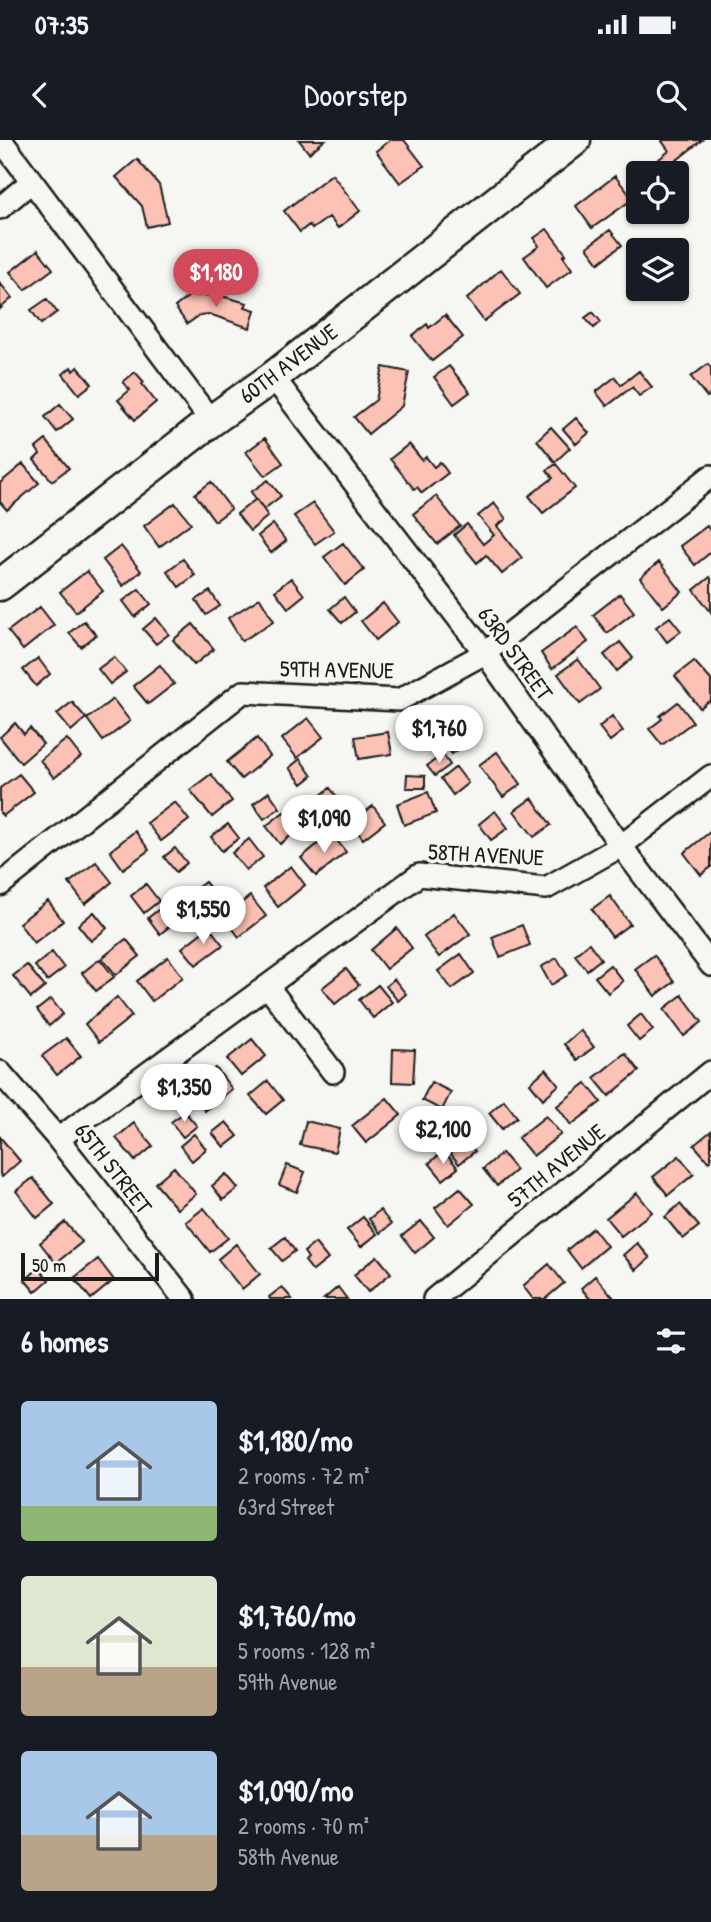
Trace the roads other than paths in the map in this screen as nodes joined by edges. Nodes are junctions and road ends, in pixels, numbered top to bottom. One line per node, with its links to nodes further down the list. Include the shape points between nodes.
1 (1, 140): 3 (street)
2 (576, 140): 5 (street, 60TH AVENUE)
3 (32, 182): 4 (street); 6 (street)
4 (0, 208)
5 (273, 377): 6 (street, 60TH AVENUE); 9 (street, 63RD STREET)
6 (211, 421): 8 (street, 60TH AVENUE)
7 (711, 476): 9 (street, 59TH AVENUE)
8 (0, 585)
9 (485, 653): 11 (street, 63RD STREET); 12 (street, 59TH AVENUE, via 399,700 243,692)
10 (711, 776): 11 (street, 58TH AVENUE)
11 (621, 846): 13 (street, 63RD STREET); 14 (street, 58TH AVENUE, via 546,887 419,875)
12 (0, 885)
13 (711, 965)
14 (268, 987): 16 (street); 18 (street, 58TH AVENUE)
15 (0, 1072): 18 (street, 65TH STREET)
16 (332, 1072)
17 (711, 1072): 20 (street, 57TH AVENUE)
18 (58, 1139): 19 (street, 65TH STREET)
19 (184, 1299)
20 (434, 1299)

